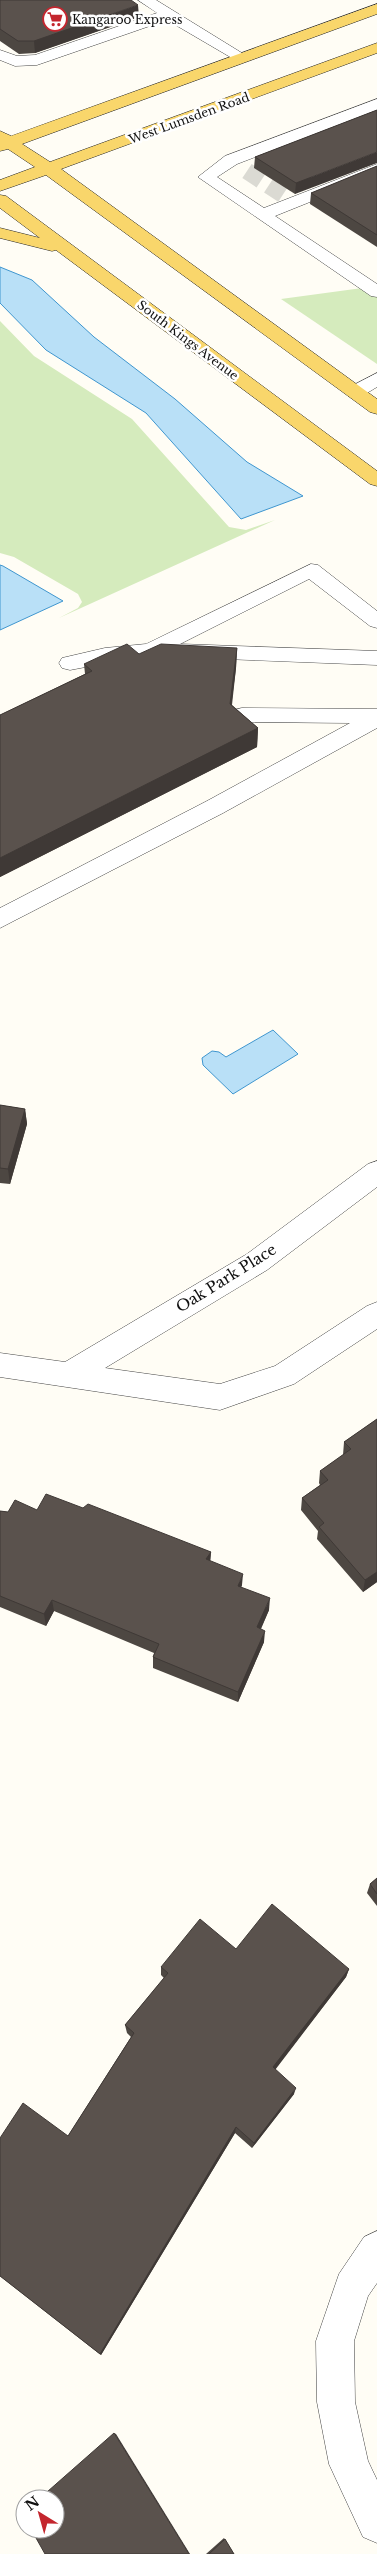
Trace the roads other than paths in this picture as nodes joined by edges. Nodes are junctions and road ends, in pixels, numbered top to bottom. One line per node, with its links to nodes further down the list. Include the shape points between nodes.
1 (145, 0): 3 (street)
2 (377, 9): 6 (main road)
3 (169, 14): 5 (street, via 37,60 15,61); 6 (street)
4 (377, 48): 19 (main road, West Lumsden Road)
5 (0, 55)
6 (242, 58): 13 (main road)
7 (377, 104): 8 (street)
8 (347, 116): 9 (street); 10 (street)
9 (364, 125)
10 (316, 127): 11 (street); 12 (street)
11 (333, 137)
12 (288, 138): 14 (street); 15 (street)
13 (3, 141): 19 (main road)
14 (305, 148)
15 (260, 149): 16 (street); 17 (street)
16 (277, 159)
17 (231, 160): 20 (street); 23 (street, via 206,177)
18 (375, 164): 23 (street, via 290,199)
19 (48, 169): 21 (main road, West Lumsden Road); 28 (main road)
20 (247, 171)
21 (0, 186)
22 (0, 200): 25 (main road, South Kings Avenue)
23 (262, 215): 26 (street)
24 (0, 233): 25 (main road, via 26,237)
25 (68, 251): 30 (main road, South Kings Avenue)
26 (377, 292)
27 (377, 379): 28 (street)
28 (355, 392): 29 (main road)
29 (377, 408)
30 (377, 480)
31 (377, 620): 32 (street, via 311,570)
32 (150, 650): 33 (street, via 256,651); 34 (street, via 99,654)
33 (377, 658)
34 (70, 663)
35 (242, 715): 36 (street)
36 (377, 717): 37 (street, via 216,807)
37 (0, 919)
38 (377, 1172): 41 (street, Oak Park Place, via 257,1262)
39 (377, 1314): 41 (street, via 284,1375 220,1397)
40 (0, 1365): 41 (street)
41 (68, 1375)
42 (377, 2250): 43 (street, via 352,2287 335,2341 336,2402 349,2464)
43 (377, 2523)

